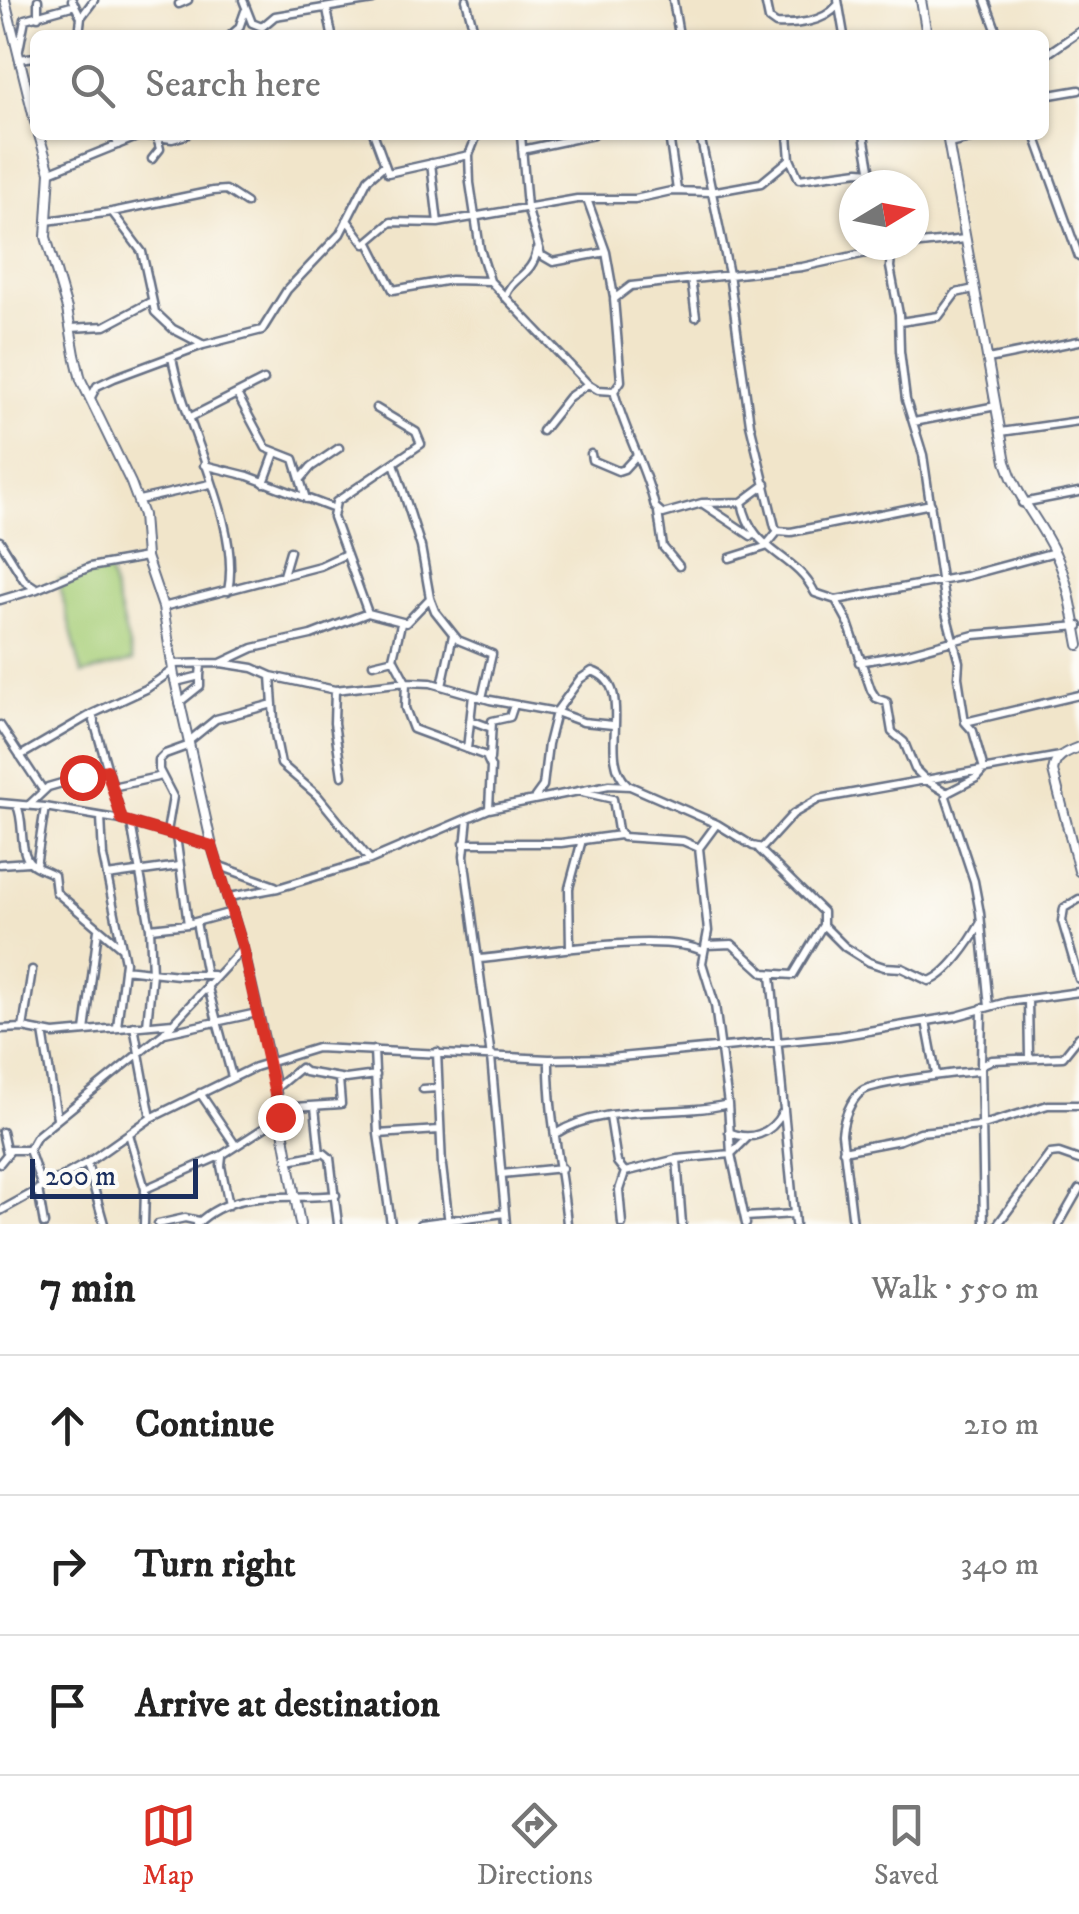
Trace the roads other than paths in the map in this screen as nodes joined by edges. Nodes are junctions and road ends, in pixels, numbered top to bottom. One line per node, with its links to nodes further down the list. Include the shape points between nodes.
1 (6, 0): 34 (street)
2 (38, 0): 19 (street)
3 (94, 0): 20 (street)
4 (188, 0): 15 (street)
5 (243, 0): 17 (street)
6 (373, 0): 12 (street)
7 (466, 0): 26 (street)
8 (673, 0): 27 (street)
9 (765, 0): 21 (street)
10 (921, 0): 30 (street)
11 (985, 0): 31 (street)
12 (362, 1): 16 (street)
13 (73, 3): 19 (street); 20 (street)
14 (838, 3): 18 (street); 22 (street)
15 (179, 4)
16 (327, 9): 17 (street, via 275,16 262,27); 25 (street)
17 (246, 10): 24 (street)
18 (829, 16): 21 (street, via 786,24); 22 (street)
19 (38, 17): 34 (street, via 23,20)
20 (81, 17): 23 (street)
21 (770, 19): 28 (street)
22 (840, 22): 29 (street)
23 (80, 30)
24 (237, 30)
25 (331, 30)
26 (473, 30)
27 (678, 30)
28 (771, 30)
29 (842, 30)
30 (926, 30)
31 (996, 30)
32 (1079, 32): 33 (street)
33 (1049, 53)
34 (19, 57): 35 (street); 38 (street)
35 (30, 57)
36 (1079, 90): 37 (street)
37 (1049, 95)
38 (30, 100)
39 (40, 140): 61 (street)
40 (116, 140): 53 (street)
41 (130, 140): 53 (street)
42 (158, 140): 56 (street)
43 (375, 140): 59 (street)
44 (475, 140): 55 (street)
45 (521, 140): 54 (street)
46 (569, 140): 54 (street)
47 (670, 140): 63 (street)
48 (701, 140): 64 (street)
49 (788, 140): 57 (street)
50 (865, 140): 60 (street)
51 (948, 140): 73 (street)
52 (1037, 140): 78 (street)
53 (118, 145): 61 (street)
54 (522, 150): 67 (street)
55 (469, 155): 58 (street); 69 (street)
56 (152, 159)
57 (790, 159): 62 (street, via 805,180); 64 (street, via 761,183)
58 (431, 163): 59 (street, via 388,173); 72 (street)
59 (383, 166): 70 (street, via 368,179)
60 (872, 170)
61 (50, 172): 71 (street)
62 (839, 174)
63 (677, 190): 64 (street); 65 (street)
64 (711, 192): 81 (street)
65 (586, 199): 67 (street); 77 (street)
66 (246, 203): 68 (street, via 214,190)
67 (527, 207): 69 (street); 76 (street)
68 (112, 212): 71 (street); 87 (street, via 142,252)
69 (475, 217): 72 (street); 83 (street)
70 (347, 220): 75 (street); 92 (street, via 262,330)
71 (47, 221): 90 (street)
72 (438, 223): 75 (street, via 391,222)
73 (964, 239): 74 (street); 84 (street)
74 (929, 242)
75 (368, 243): 83 (street, via 394,290)
76 (537, 250): 77 (street, via 553,262); 86 (street, via 531,270 511,284)
77 (606, 252): 85 (street)
78 (1079, 257)
79 (839, 258): 81 (street)
80 (891, 260): 89 (street)
81 (729, 274): 82 (street); 116 (street, via 750,424)
82 (691, 279): 85 (street, via 630,286); 88 (street)
83 (490, 281): 86 (street)
84 (974, 289): 89 (street, via 956,293 939,316); 94 (street)
85 (614, 298): 97 (street, via 621,381)
86 (505, 299): 96 (street)
87 (152, 301): 90 (street, via 105,326); 92 (street, via 163,322)
88 (696, 317)
89 (900, 322): 104 (street)
90 (71, 328): 99 (street)
91 (1079, 341): 94 (street)
92 (204, 345): 93 (street)
93 (172, 357): 99 (street, via 103,383); 102 (street)
94 (988, 359): 100 (street)
95 (264, 380): 98 (street)
96 (588, 384): 97 (street); 105 (street)
97 (614, 391): 110 (street)
98 (237, 394): 102 (street); 108 (street)
99 (90, 400): 118 (street)
100 (996, 406): 104 (street); 106 (street)
101 (376, 408): 111 (street, via 420,437 420,446)
102 (188, 418): 112 (street)
103 (1079, 421): 106 (street)
104 (914, 422): 123 (street)
105 (542, 430)
106 (1001, 432): 122 (street)
107 (339, 448): 113 (street)
108 (274, 453): 113 (street, via 294,459); 114 (street)
109 (591, 454): 110 (street, via 618,471)
110 (635, 456): 125 (street)
111 (394, 463): 124 (street); 141 (street)
112 (204, 465): 114 (street); 115 (street)
113 (301, 480): 119 (street)
114 (264, 483): 119 (street)
115 (210, 484): 118 (street); 140 (street, via 231,568)
116 (766, 484): 120 (street); 126 (street)
117 (1079, 492): 122 (street)
118 (138, 500): 134 (street)
119 (306, 500): 124 (street)
120 (742, 502): 121 (street); 127 (street)
121 (702, 503): 125 (street); 127 (street)
122 (1022, 503): 131 (street)
123 (931, 504): 126 (street); 138 (street)
124 (332, 508): 133 (street)
125 (658, 512): 136 (street, via 662,547)
126 (778, 531): 129 (street)
127 (755, 538): 129 (street); 132 (street)
128 (0, 541): 139 (street, via 24,580)
129 (765, 547): 132 (street); 143 (street, via 799,569 816,595)
130 (290, 552): 137 (street)
131 (1054, 552): 138 (street); 147 (street)
132 (752, 553): 135 (street)
133 (346, 554): 137 (street); 145 (street)
134 (146, 556): 139 (street, via 90,567); 144 (street)
135 (730, 558)
136 (679, 566)
137 (283, 576): 140 (street)
138 (942, 580): 143 (street); 149 (street)
139 (38, 589): 142 (street)
140 (228, 591): 144 (street)
141 (430, 598): 146 (street); 148 (street)
142 (0, 600)
143 (836, 600): 152 (street)
144 (163, 607): 156 (street)
145 (368, 613): 146 (street); 153 (street)
146 (401, 624): 151 (street)
147 (1077, 626): 149 (street); 150 (street)
148 (453, 635): 161 (street); 165 (street, via 492,654)
149 (954, 642): 152 (street); 172 (street)
150 (1079, 646)
151 (394, 659): 154 (street); 160 (street)
152 (859, 662): 186 (street, via 874,695 886,702 892,732 915,769)
153 (221, 663): 155 (street); 158 (street)
154 (373, 664)
155 (201, 665): 156 (street); 157 (street)
156 (174, 667): 159 (street); 170 (street, via 146,689)
157 (200, 676): 159 (street); 166 (street, via 200,686)
158 (270, 676): 162 (street); 167 (street)
159 (176, 682): 166 (street)
160 (406, 682): 161 (street); 162 (street); 178 (street, via 413,730)
161 (442, 686): 163 (street)
162 (335, 690): 185 (street)
163 (473, 695): 165 (street); 171 (street)
164 (1079, 695): 172 (street)
165 (482, 698): 168 (street)
166 (180, 702): 176 (street)
167 (273, 704): 176 (street, via 216,719); 211 (street, via 282,764)
168 (514, 705): 169 (street); 174 (street, via 510,716)
169 (556, 712): 175 (street); 175 (street, via 586,674 598,672 614,692); 192 (street, via 543,786)
170 (92, 714): 179 (street); 183 (street)
171 (470, 720): 174 (street); 178 (street)
172 (965, 722): 182 (street)
173 (0, 725): 179 (street)
174 (490, 726): 181 (street)
175 (613, 726): 187 (street, via 619,774)
176 (189, 743): 184 (street, via 159,760); 208 (street)
177 (1079, 747): 180 (street)
178 (467, 749): 181 (street)
179 (20, 756): 189 (street)
180 (1060, 756): 182 (street); 216 (street, via 1054,781)
181 (490, 760): 197 (street)
182 (984, 769): 186 (street); 191 (street)
183 (107, 770): 188 (street); 189 (street)
184 (162, 776): 188 (street); 203 (street, via 172,797)
185 (342, 776)
186 (930, 779): 191 (street); 210 (street, via 819,799 792,814)
187 (630, 786): 190 (street); 202 (street)
188 (112, 787): 200 (street)
189 (43, 790): 195 (street)
190 (579, 792): 192 (street); 205 (street, via 613,799)
191 (947, 793): 223 (street)
192 (534, 798): 197 (street)
193 (0, 803): 194 (street)
194 (16, 804): 195 (street); 213 (street)
195 (29, 805): 196 (street)
196 (45, 807): 198 (street); 213 (street)
197 (488, 809): 199 (street)
198 (101, 817): 200 (street); 218 (street)
199 (468, 817): 207 (street); 211 (street)
200 (122, 820): 201 (street)
201 (132, 823): 203 (street); 217 (street)
202 (717, 824): 209 (street); 210 (street)
203 (167, 832): 204 (street)
204 (176, 835): 208 (street); 214 (street)
205 (620, 835): 206 (street); 209 (street)
206 (582, 840): 207 (street); 231 (street, via 569,888)
207 (464, 843): 232 (street)
208 (212, 846): 215 (street)
209 (699, 848): 229 (street)
210 (758, 848): 225 (street, via 823,912)
211 (370, 860): 219 (street)
212 (0, 864): 213 (street)
213 (33, 864): 227 (street, via 54,875 56,892)
214 (179, 866): 217 (street); 224 (street)
215 (220, 866): 219 (street); 220 (street)
216 (1079, 871)
217 (140, 873): 218 (street); 226 (street)
218 (107, 876): 230 (street)
219 (278, 888): 220 (street)
220 (229, 897): 222 (street)
221 (1079, 899): 238 (street, via 1064,908 1062,921)
222 (233, 912): 224 (street); 228 (street)
223 (980, 922): 225 (street, via 938,978 928,980 868,962); 241 (street)
224 (192, 923): 226 (street); 237 (street)
225 (823, 926): 236 (street, via 797,973)
226 (150, 928): 235 (street)
227 (98, 930): 230 (street); 251 (street)
228 (243, 948): 237 (street); 242 (street)
229 (706, 948): 231 (street); 236 (street, via 732,944); 256 (street, via 702,963)
230 (122, 949): 233 (street)
231 (570, 949): 232 (street)
232 (478, 959): 260 (street)
233 (124, 969): 235 (street); 248 (street)
234 (32, 970): 249 (street)
235 (152, 973): 237 (street); 246 (street)
236 (770, 976): 255 (street)
237 (209, 978): 244 (street); 245 (street)
238 (1079, 979)
239 (1079, 992): 240 (street)
240 (1028, 999): 241 (street); 261 (street)
241 (986, 1008): 243 (street); 264 (street)
242 (258, 1013): 245 (street); 263 (street)
243 (926, 1021): 255 (street); 265 (street)
244 (174, 1023): 246 (street); 253 (street)
245 (217, 1023): 253 (street); 267 (street)
246 (148, 1025): 247 (street)
247 (134, 1026): 248 (street); 258 (street)
248 (117, 1027): 251 (street)
249 (23, 1028): 250 (street); 252 (street)
250 (0, 1029)
251 (84, 1031): 252 (street)
252 (44, 1032): 280 (street)
253 (164, 1033): 258 (street)
254 (1079, 1036): 261 (street, via 1063,1057)
255 (777, 1043): 256 (street); 276 (street)
256 (719, 1048): 262 (street); 273 (street)
257 (374, 1050): 259 (street); 263 (street, via 317,1048); 266 (street)
258 (138, 1052): 279 (street); 280 (street)
259 (437, 1052): 260 (street); 270 (street)
260 (490, 1057): 262 (street); 303 (street)
261 (1029, 1057): 264 (street, via 992,1060)
262 (548, 1060): 287 (street)
263 (268, 1062): 267 (street); 269 (street)
264 (981, 1068): 265 (street); 281 (street)
265 (936, 1074): 291 (street, via 863,1090 843,1120)
266 (376, 1075): 268 (street); 286 (street)
267 (232, 1077): 272 (street)
268 (338, 1078): 269 (street, via 300,1068); 275 (street, via 342,1103)
269 (276, 1088): 277 (street)
270 (437, 1088): 271 (street); 282 (street)
271 (423, 1090)
272 (200, 1093): 279 (street); 289 (street)
273 (728, 1104): 278 (street); 284 (street)
274 (1079, 1105): 281 (street, via 1048,1105)
275 (315, 1106): 277 (street); 293 (street)
276 (784, 1108): 288 (street, via 777,1122); 312 (street)
277 (280, 1113): 289 (street); 297 (street)
278 (610, 1117): 287 (street, via 581,1120); 302 (street)
279 (152, 1118): 285 (street)
280 (58, 1119): 290 (street)
281 (980, 1126): 291 (street); 330 (street)
282 (440, 1130): 286 (street); 315 (street)
283 (2, 1132): 292 (street)
284 (730, 1132): 288 (street); 294 (street)
285 (129, 1134): 300 (street); 305 (street)
286 (378, 1134): 322 (street)
287 (555, 1134): 301 (street)
288 (747, 1138): 294 (street)
289 (236, 1146): 295 (street)
290 (29, 1150): 292 (street); 304 (street)
291 (843, 1150): 329 (street)
292 (9, 1152): 299 (street)
293 (320, 1154): 297 (street); 307 (street, via 330,1158)
294 (731, 1154): 296 (street); 313 (street)
295 (222, 1156): 305 (street); 309 (street)
296 (678, 1159): 302 (street); 327 (street)
297 (289, 1160): 308 (street)
298 (1079, 1160): 331 (street, via 1050,1154)
299 (0, 1163)
300 (87, 1163): 304 (street); 317 (street)
301 (562, 1168): 303 (street); 325 (street)
302 (624, 1172): 326 (street)
303 (502, 1174): 311 (street)
304 (40, 1188): 310 (street); 316 (street)
305 (145, 1188): 318 (street)
306 (1079, 1188): 332 (street)
307 (336, 1195): 308 (street); 321 (street)
308 (296, 1198): 309 (street, via 270,1194); 320 (street)
309 (228, 1206): 314 (street)
310 (0, 1212)
311 (505, 1214): 315 (street); 324 (street)
312 (794, 1214): 313 (street); 328 (street)
313 (745, 1220)
314 (198, 1222): 319 (street)
315 (449, 1222): 323 (street)
316 (44, 1224)
317 (104, 1224)
318 (144, 1224)
319 (158, 1224)
320 (300, 1224)
321 (338, 1224)
322 (390, 1224)
323 (420, 1224)
324 (506, 1224)
325 (567, 1224)
326 (622, 1224)
327 (682, 1224)
328 (795, 1224)
329 (853, 1224)
330 (984, 1224)
331 (998, 1224)
332 (1059, 1224)

